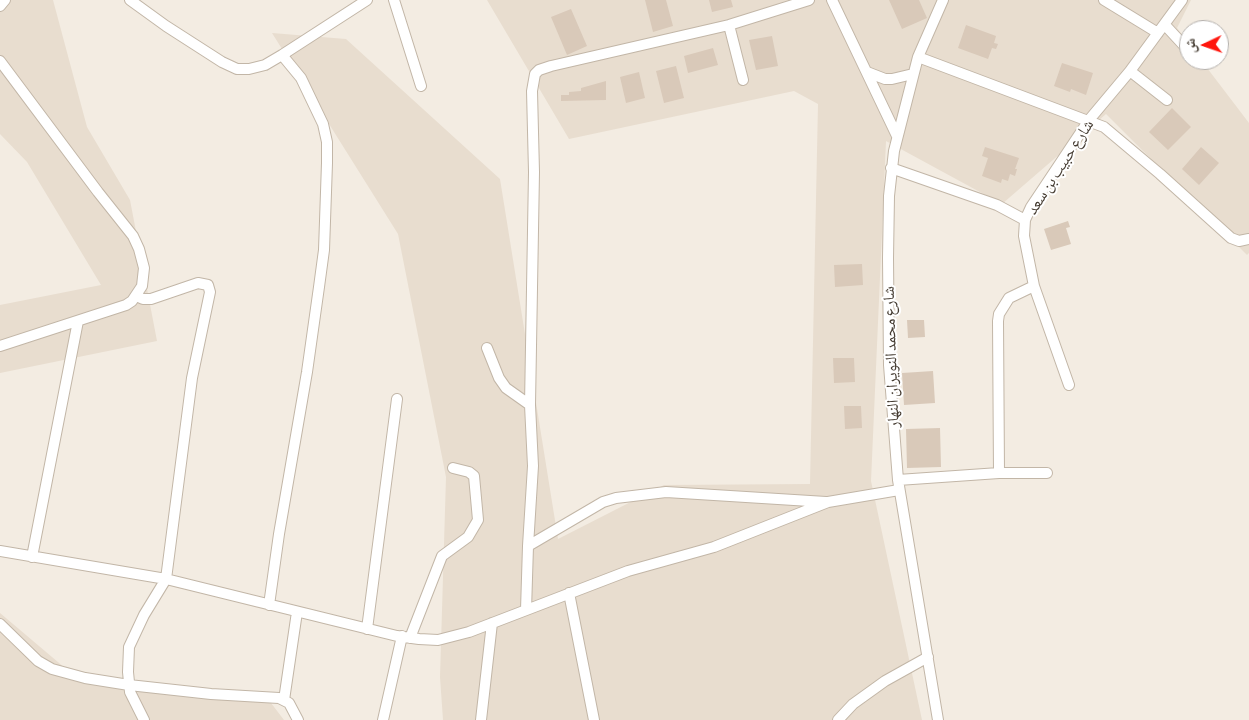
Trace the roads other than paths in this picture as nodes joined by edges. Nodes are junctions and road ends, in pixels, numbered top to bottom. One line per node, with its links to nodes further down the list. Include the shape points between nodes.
1 (5, 0): 10 (street)
2 (130, 0): 14 (street, via 237,69 266,65)
3 (367, 0): 14 (street)
4 (394, 0): 21 (street)
5 (809, 0): 11 (street)
6 (832, 0): 18 (street)
7 (943, 0): 15 (street, شارع محمد النويران النهار)
8 (1104, 0): 12 (street)
9 (1182, 0): 12 (street, شارع حبيب بن سعد)
10 (0, 6)
11 (729, 25): 20 (street); 35 (street, via 552,66 535,74 532,91)
12 (1161, 29): 13 (street); 17 (street, شارع حبيب بن سعد)
13 (1179, 43)
14 (282, 55): 46 (street, via 301,78 323,124 327,163 324,250 318,296)
15 (918, 57): 19 (street, شارع محمد النويران النهار); 23 (street)
16 (0, 61): 29 (street, via 137,243 144,268 142,286)
17 (1130, 71): 22 (street); 23 (street, شارع حبيب بن سعد)
18 (866, 72): 19 (street, via 884,79); 24 (street)
19 (913, 74): 24 (street, شارع محمد النويران النهار)
20 (743, 80)
21 (421, 86)
22 (1167, 100)
23 (1089, 120): 26 (street, شارع حبيب بن سعد, via 1031,207); 27 (street, via 1112,133 1231,238 1239,241)
24 (898, 136): 25 (street, شارع محمد النويران النهار)
25 (891, 168): 26 (street, شارع حبيب بن سعد, via 997,206); 39 (street, شارع محمد النويران النهار, via 888,329)
26 (1026, 220): 28 (street, via 1024,236)
27 (1249, 239)
28 (1034, 286): 33 (street); 37 (street, via 1009,298 999,314)
29 (136, 296): 30 (street, via 126,305); 44 (street, via 151,299 198,284 208,285 210,292 192,378)
30 (78, 321): 31 (street); 43 (street)
31 (0, 346)
32 (487, 348): 35 (street, via 506,388)
33 (1069, 385)
34 (397, 399): 51 (street)
35 (530, 405): 41 (street, via 533,466)
36 (452, 468): 52 (street, via 474,476 478,520 468,537 442,556)
37 (999, 473): 38 (street); 39 (street)
38 (1047, 473)
39 (898, 485): 40 (street); 53 (street, شارع محمد النويران النهار)
40 (828, 502): 41 (street, via 666,492 616,498 603,502); 45 (street, via 722,544 628,571)
41 (528, 546): 47 (street)
42 (0, 551): 43 (street)
43 (32, 557): 44 (street)
44 (166, 579): 46 (street); 54 (street, via 130,641)
45 (569, 593): 47 (street); 60 (street)
46 (269, 605): 48 (street)
47 (526, 610): 50 (street)
48 (297, 612): 51 (street); 55 (street)
49 (0, 624): 54 (street, via 48,667 77,677)
50 (492, 624): 52 (street, via 438,640); 59 (street)
51 (368, 628): 52 (street)
52 (406, 637): 58 (street)
53 (928, 657): 61 (street, via 886,681); 62 (street, شارع محمد النويران النهار)
54 (129, 685): 55 (street); 56 (street)
55 (284, 700): 57 (street)
56 (144, 720)
57 (298, 720)
58 (383, 720)
59 (481, 720)
60 (594, 720)
61 (838, 720)
62 (938, 720)

